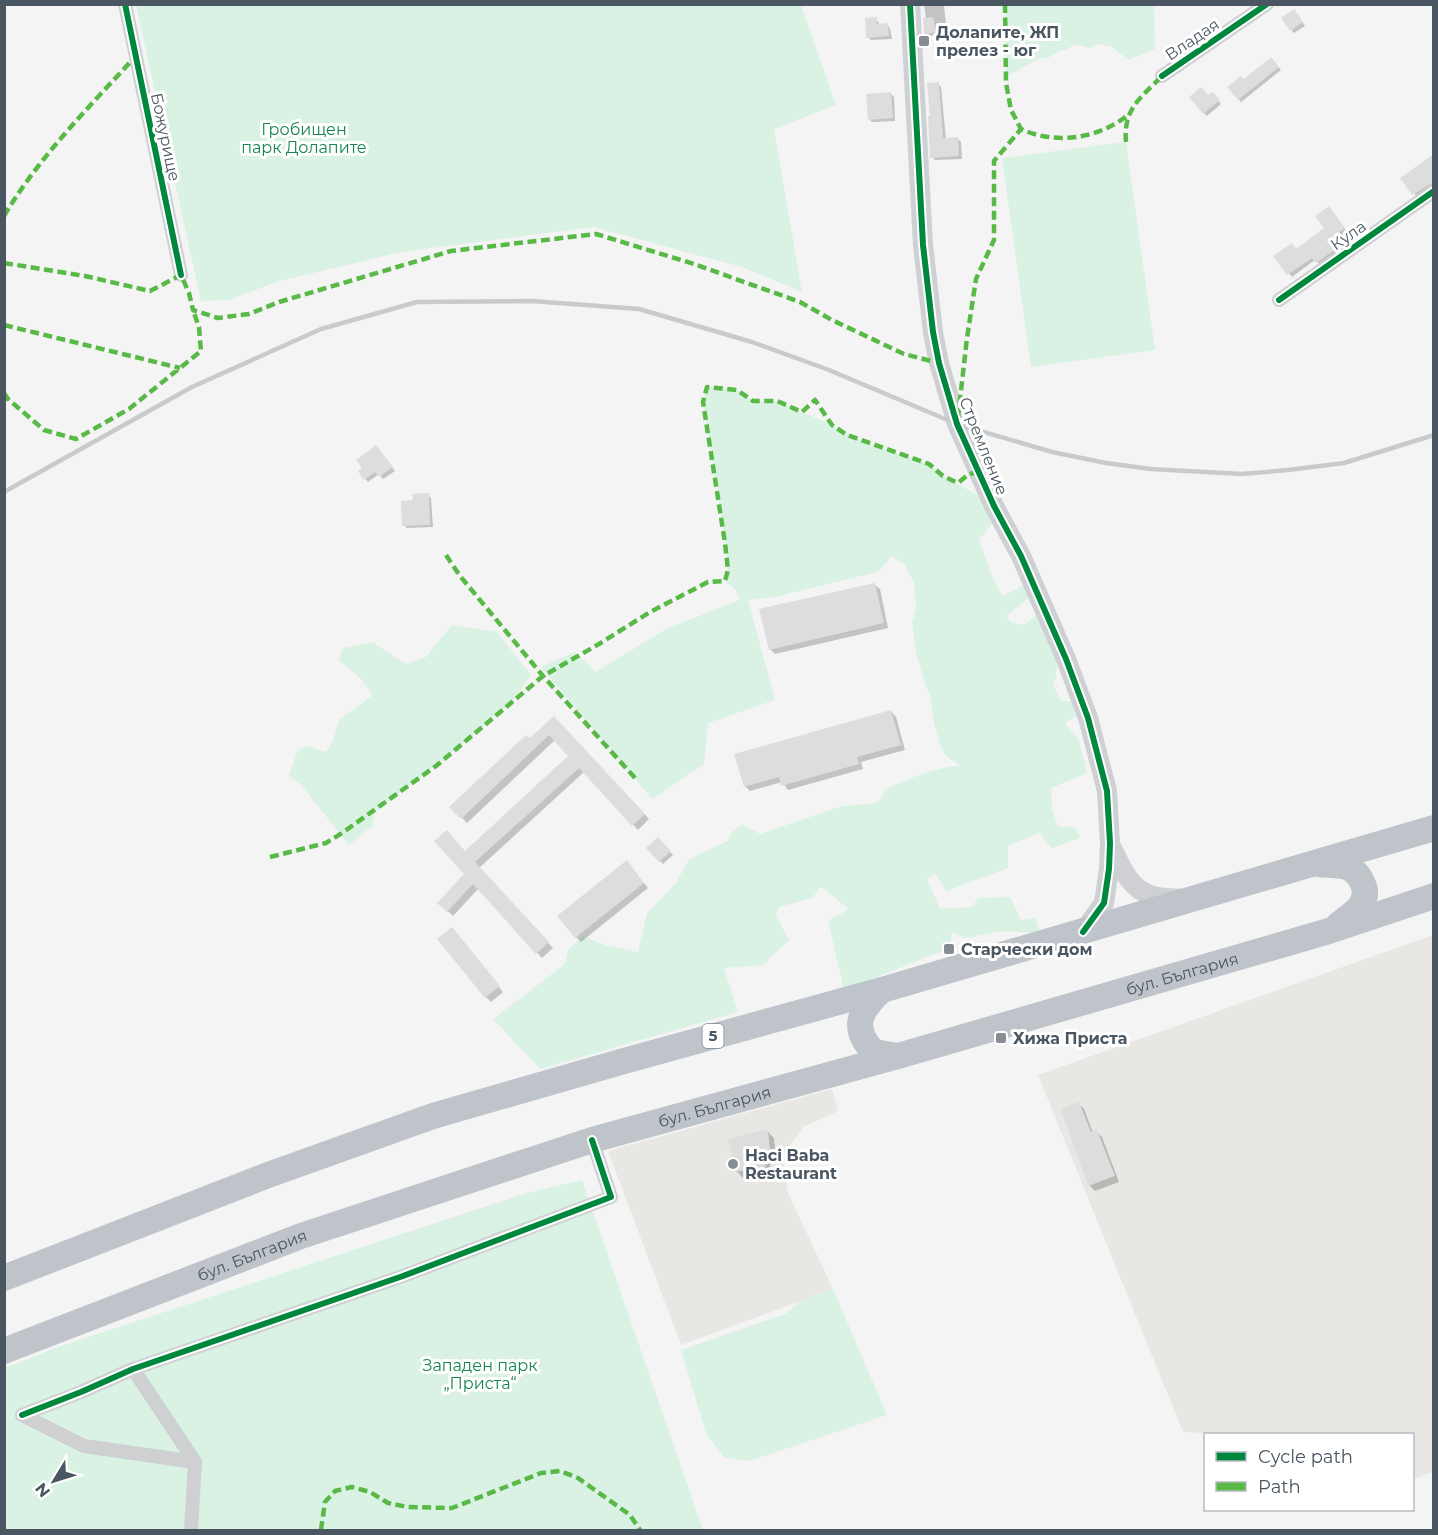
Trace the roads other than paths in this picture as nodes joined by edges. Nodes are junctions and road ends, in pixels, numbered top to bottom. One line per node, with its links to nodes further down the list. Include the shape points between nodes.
1 (125, 4): 6 (street, Божурище)
2 (910, 4): 9 (street, Стремление, via 923,245 939,363 957,424 1021,556 1088,718 1107,791)
3 (1267, 4): 4 (street, Владая)
4 (1162, 76)
5 (1434, 191): 7 (street, Кула)
6 (181, 275)
7 (1279, 300)
8 (1434, 828): 10 (highway, 5)
9 (1110, 843): 12 (street, via 1125,875 1137,886 1150,895); 13 (street, Стремление, via 1104,903)
10 (1311, 864): 12 (highway, 5); 14 (highway, via 1347,867 1359,876 1366,891 1363,903)
11 (1434, 896): 14 (highway, бул. България)
12 (1190, 900): 13 (highway, 5)
13 (1083, 932): 15 (highway, 5)
14 (1329, 932): 16 (highway, бул. България)
15 (882, 990): 16 (highway, via 861,1016 862,1036 874,1052); 18 (highway, 5, via 433,1116 268,1175)
16 (898, 1056): 17 (highway, бул. България)
17 (592, 1140): 19 (highway, бул. България, via 301,1236); 20 (street, via 611,1197 403,1276)
18 (4, 1278)
19 (4, 1351)
20 (133, 1369): 21 (street); 21 (street, via 22,1415 84,1446)
21 (195, 1462): 22 (street)
22 (191, 1530)

